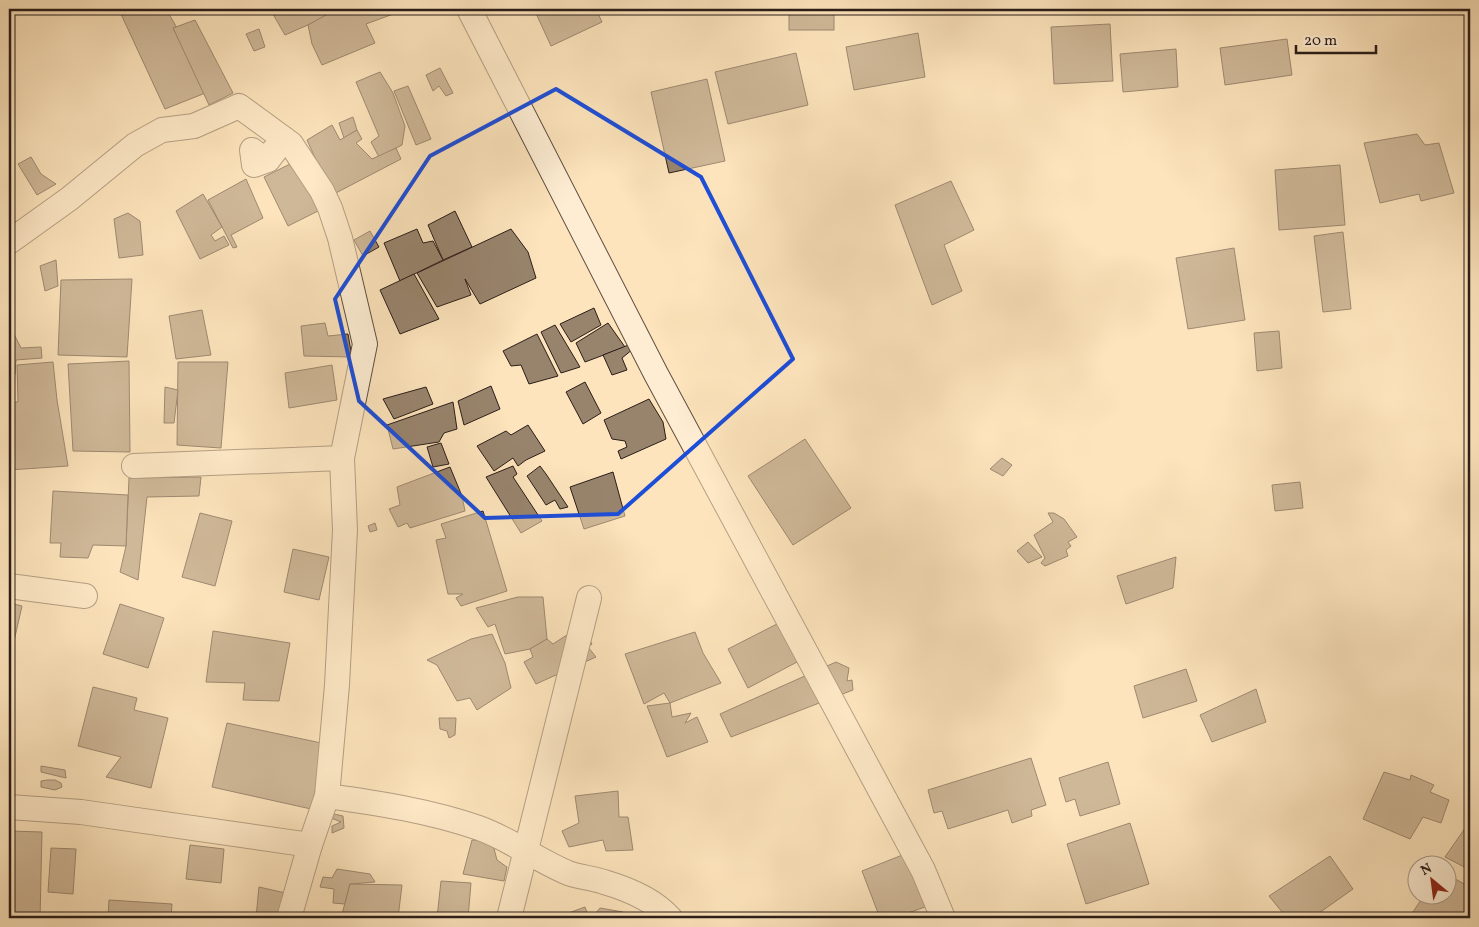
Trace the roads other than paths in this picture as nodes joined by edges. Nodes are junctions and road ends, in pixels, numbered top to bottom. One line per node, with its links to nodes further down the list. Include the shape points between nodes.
1 (469, 9): 15 (street, via 656,374 923,870)
2 (9, 242): 3 (street, via 69,199 135,145 162,130 194,126 240,106 291,144 322,191 340,238 365,344)
3 (342, 458): 4 (street); 8 (street, via 345,530 336,711)
4 (134, 466)
5 (9, 586): 6 (street)
6 (85, 596)
7 (589, 598): 11 (street)
8 (327, 796): 10 (street); 11 (street, via 435,815 480,828)
9 (9, 807): 10 (street, via 81,812)
10 (310, 845): 12 (street)
11 (526, 851): 13 (street); 14 (street, via 568,873 644,897)
12 (288, 918)
13 (508, 918)
14 (670, 918)
15 (943, 918)

